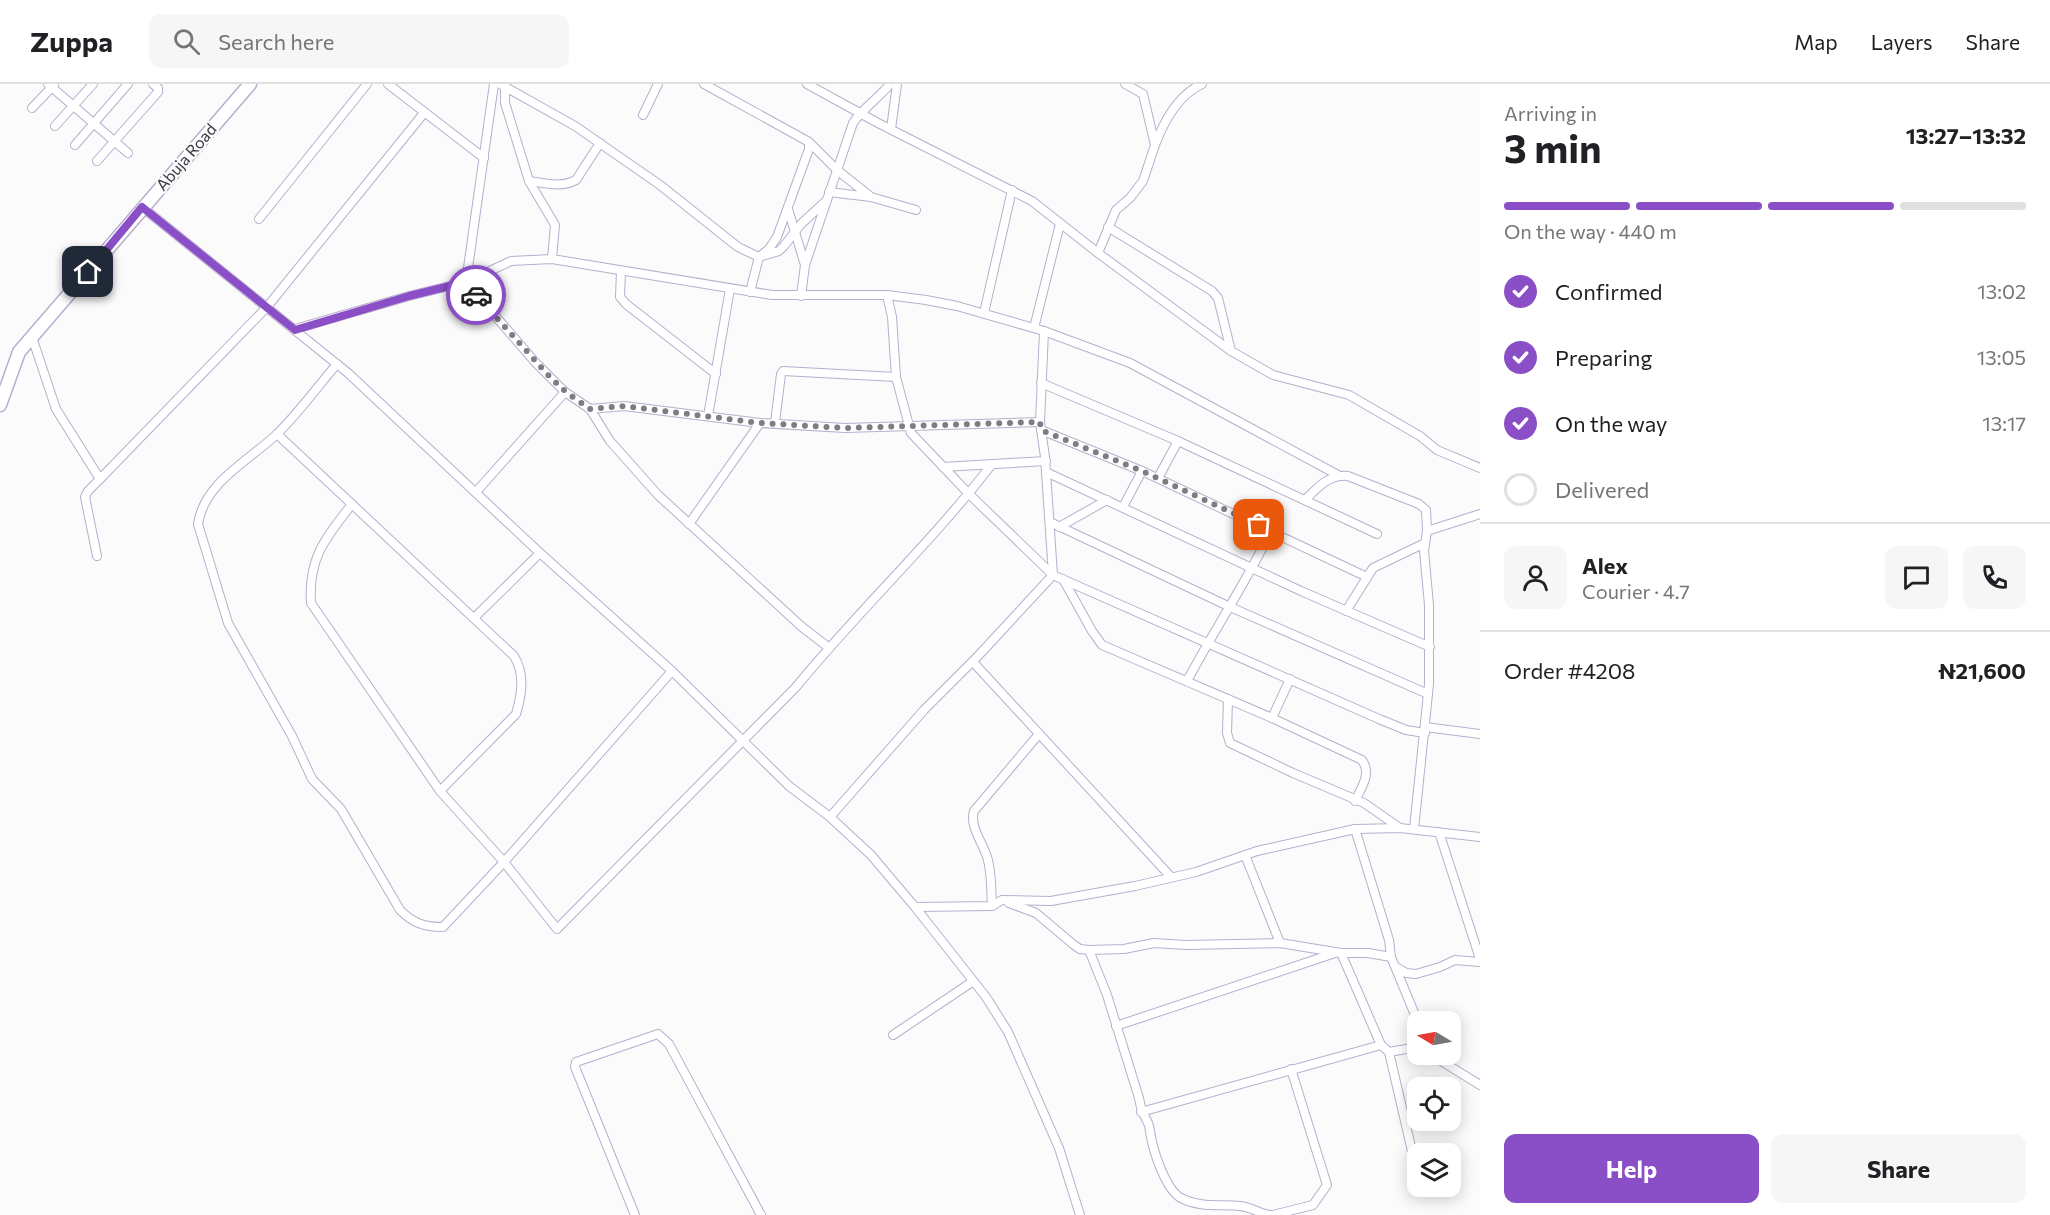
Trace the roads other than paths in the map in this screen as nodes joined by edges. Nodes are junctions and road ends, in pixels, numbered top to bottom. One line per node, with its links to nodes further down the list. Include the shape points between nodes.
1 (93, 84): 17 (street)
2 (128, 84): 22 (street)
3 (153, 84): 25 (street, via 158,92)
4 (250, 84): 38 (main road, Abuja Road)
5 (368, 84): 41 (street)
6 (388, 84): 19 (street)
7 (494, 84): 31 (street)
8 (658, 84): 21 (street)
9 (704, 84): 26 (street)
10 (807, 84): 20 (street)
11 (890, 84): 20 (street)
12 (897, 84): 24 (street)
13 (1125, 84): 29 (street, via 1143,94)
14 (1202, 84): 29 (street, via 1190,89 1176,106)
15 (52, 85): 17 (street); 18 (street)
16 (503, 86): 27 (street); 34 (street)
17 (73, 105): 22 (street); 23 (street)
18 (32, 108)
19 (424, 113): 31 (street); 55 (street)
20 (860, 113): 24 (street); 33 (street, via 852,123)
21 (643, 115)
22 (93, 122): 25 (street); 28 (street)
23 (55, 126)
24 (891, 129): 35 (street)
25 (114, 141): 30 (street); 32 (street)
26 (809, 142): 33 (street); 39 (street)
27 (600, 143): 34 (street, via 576,180 558,185); 46 (street, via 738,248)
28 (75, 145)
29 (1155, 145): 43 (street, via 1143,180 1116,210)
30 (128, 153)
31 (484, 158): 50 (street)
32 (97, 161)
33 (837, 170): 36 (street); 37 (street)
34 (529, 181): 47 (street, via 555,225)
35 (1012, 190): 42 (street); 56 (street)
36 (828, 197): 37 (street); 44 (street); 48 (street)
37 (871, 197): 40 (street)
38 (142, 207): 55 (street); 60 (main road, Abuja Road)
39 (787, 207): 44 (street); 46 (street, via 777,237)
40 (916, 210)
41 (259, 219)
42 (1060, 224): 45 (street); 57 (street)
43 (1108, 227): 45 (street); 61 (street, via 1212,291 1218,298)
44 (794, 233): 46 (street, via 779,251); 48 (street)
45 (1098, 253): 61 (street)
46 (759, 257): 52 (street)
47 (552, 259): 49 (street); 50 (street, via 511,261)
48 (804, 265): 54 (street)
49 (621, 271): 51 (street); 63 (street, via 620,297 626,304)
50 (466, 282): 58 (street); 66 (street)
51 (730, 288): 52 (street); 63 (street)
52 (750, 292): 54 (street)
53 (887, 295): 54 (street); 56 (street); 64 (street)
54 (801, 296)
55 (267, 307): 58 (street); 84 (street)
56 (984, 313): 57 (street)
57 (1034, 328): 59 (street)
58 (295, 330): 62 (street)
59 (1044, 330): 65 (street); 82 (street, via 1130,363)
60 (32, 337): 67 (main road, Abuja Road, via 19,352); 84 (street, via 56,409)
61 (1231, 351): 79 (street, via 1273,375 1349,396 1420,436 1437,450)
62 (337, 364): 74 (street); 85 (street)
63 (716, 374): 69 (street)
64 (896, 376): 71 (street, via 783,371); 73 (street)
65 (1041, 383): 72 (street); 75 (street)
66 (566, 392): 68 (street); 85 (street)
67 (0, 405)
68 (590, 409): 69 (street, via 624,406); 93 (street, via 610,441)
69 (708, 416): 70 (street)
70 (760, 423): 71 (street); 93 (street)
71 (775, 423): 73 (street)
72 (1040, 426): 73 (street); 76 (street); 80 (street)
73 (908, 427): 78 (street)
74 (277, 434): 89 (street); 131 (street, via 223,478 200,512 198,524 228,624 312,779 341,810 400,910 410,920 428,927 443,927)
75 (1178, 441): 83 (street); 88 (street)
76 (1046, 461): 77 (street); 81 (street)
77 (993, 464): 78 (street); 86 (street)
78 (943, 467): 86 (street)
79 (1480, 468)
80 (1142, 471): 83 (street); 90 (street)
81 (1047, 472): 87 (street); 92 (street)
82 (1338, 475): 88 (street); 96 (street, via 1419,504 1426,510)
83 (1158, 478): 95 (street)
84 (100, 479): 100 (street, via 85,497)
85 (476, 492): 99 (street)
86 (969, 494): 102 (street); 109 (street)
87 (1107, 500): 90 (street); 94 (street)
88 (1305, 500): 97 (street)
89 (352, 504): 107 (street); 122 (street, via 324,541 313,566 311,603)
90 (1123, 507): 101 (street)
91 (1480, 514): 96 (street)
92 (1050, 522): 94 (street); 102 (street)
93 (689, 524): 109 (street)
94 (1059, 527): 105 (street)
95 (1271, 531): 101 (street); 103 (street)
96 (1427, 531): 98 (street)
97 (1377, 534)
98 (1425, 543): 103 (street, via 1382,562); 110 (street)
99 (540, 553): 107 (street); 112 (street)
100 (97, 556)
101 (1253, 569): 105 (street); 106 (street)
102 (1053, 575): 104 (street); 111 (street)
103 (1367, 577): 106 (street)
104 (1063, 579): 108 (street); 114 (street, via 1102,645)
105 (1228, 606): 108 (street); 115 (street)
106 (1346, 610): 110 (street)
107 (474, 618): 122 (street, via 514,656 521,668 521,697 516,714)
108 (1207, 643): 113 (street); 114 (street)
109 (828, 647): 121 (street)
110 (1430, 647): 115 (street)
111 (973, 662): 119 (street); 124 (street, via 924,710)
112 (672, 671): 121 (street); 131 (street)
113 (1290, 679): 117 (street); 118 (street, via 1406,730)
114 (1187, 681): 116 (street)
115 (1428, 694): 118 (street)
116 (1228, 699): 117 (street); 123 (street, via 1230,743)
117 (1272, 718): 123 (street, via 1362,760 1366,779)
118 (1425, 730): 120 (street); 127 (street)
119 (1039, 734): 132 (street); 134 (street, via 972,816 989,861)
120 (1480, 734)
121 (743, 742): 124 (street); 131 (street, via 557,929)
122 (440, 791): 131 (street)
123 (1355, 801): 125 (street)
124 (830, 818): 135 (street, via 872,855)
125 (1400, 828): 126 (street); 127 (street)
126 (1355, 829): 130 (street); 139 (street)
127 (1414, 830): 128 (street)
128 (1439, 832): 129 (street); 140 (street)
129 (1480, 837)
130 (1245, 855): 132 (street); 136 (street)
131 (504, 862)
132 (1171, 877): 133 (street, via 1051,902)
133 (1002, 900): 134 (street); 137 (street, via 1036,913 1074,945)
134 (992, 906): 135 (street)
135 (915, 907): 142 (street)
136 (1280, 943): 137 (street, via 1154,943); 138 (street)
137 (1089, 950): 144 (street)
138 (1339, 953): 139 (street); 144 (street); 146 (street)
139 (1391, 957): 141 (street)
140 (1480, 960): 141 (street, via 1455,960 1416,974)
141 (1396, 967): 143 (street)
142 (972, 982): 145 (street); 156 (street, via 1008,1032 1059,1148)
143 (1414, 1011)
144 (1116, 1026): 152 (street)
145 (893, 1035)
146 (1381, 1045): 148 (street); 150 (street)
147 (1407, 1049): 148 (street)
148 (1389, 1052): 153 (street)
149 (1448, 1065): 151 (street)
150 (1290, 1069): 152 (street); 157 (street, via 1327,1185 1313,1205)
151 (1480, 1085)
152 (1141, 1112): 157 (street, via 1149,1124 1167,1183 1180,1198 1216,1206 1238,1205)
153 (1410, 1143)
154 (635, 1215): 155 (street, via 575,1067 576,1062 658,1034 669,1044)
155 (760, 1215)
156 (1080, 1215)
157 (1272, 1215)

